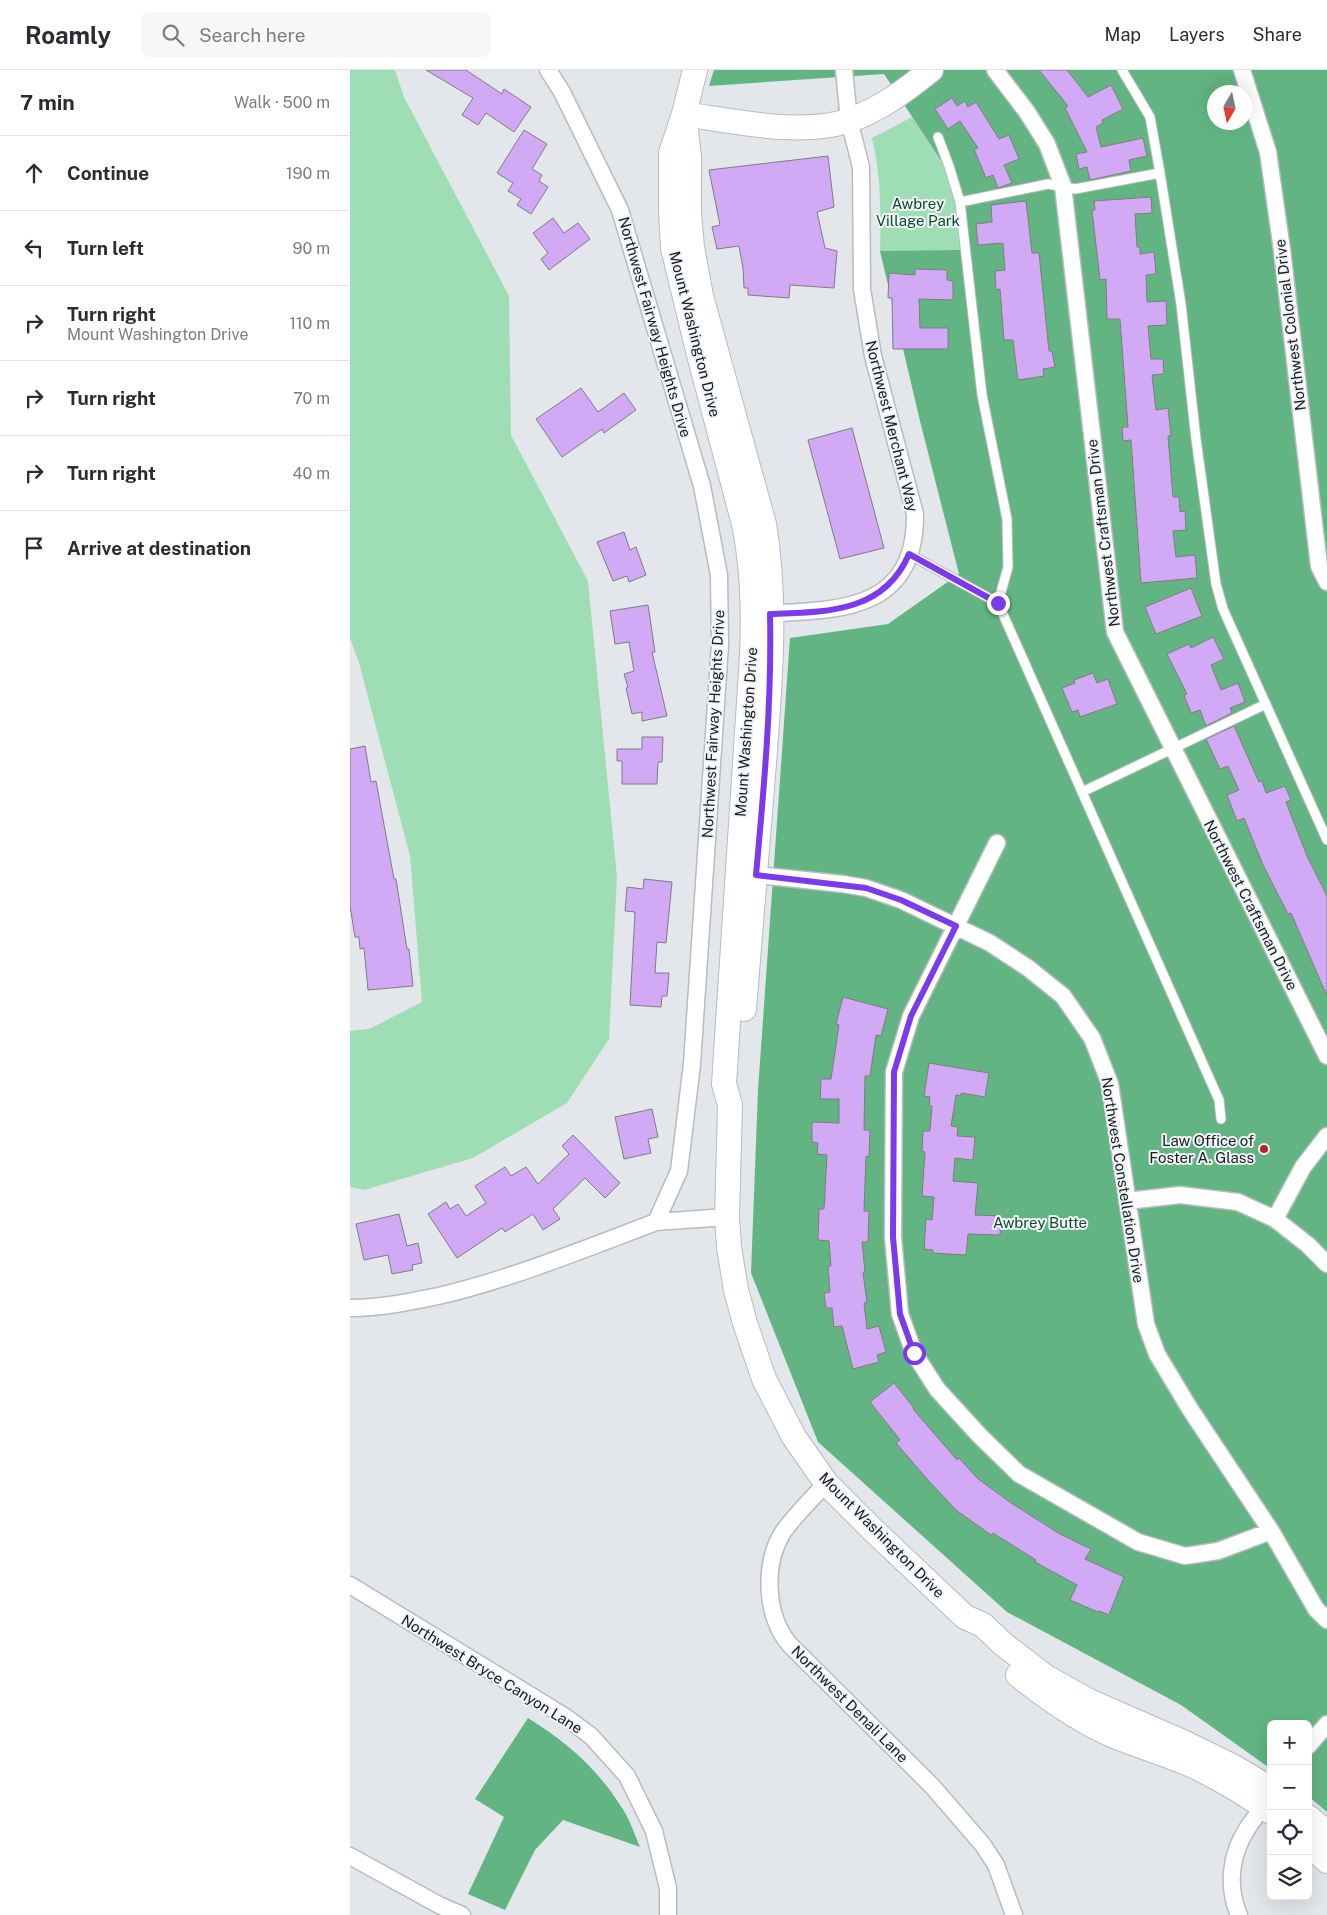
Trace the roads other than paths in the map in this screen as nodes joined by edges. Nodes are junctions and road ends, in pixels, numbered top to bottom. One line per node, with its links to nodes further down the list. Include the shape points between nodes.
1 (548, 70): 31 (street, Northwest Fairway Heights Drive, via 620,210 702,486 719,576 720,644 692,1064 679,1171)
2 (695, 70): 8 (main road, Mount Washington Drive)
3 (844, 70): 9 (street, Northwest Merchant Way)
4 (931, 70): 9 (main road, via 886,103)
5 (995, 70): 12 (street, Northwest Craftsman Drive, via 1047,144)
6 (1122, 70): 11 (lane, via 1150,117)
7 (1242, 70): 15 (street, Northwest Colonial Drive, via 1268,152 1319,566)
8 (684, 114): 9 (main road, via 791,128); 17 (main road, Mount Washington Drive, via 671,153 673,248 744,524)
9 (849, 120): 14 (street, Northwest Merchant Way, via 861,167 862,289 873,356 915,514 915,531)
10 (938, 137): 13 (lane)
11 (1160, 173): 12 (lane, via 1075,190); 18 (lane, via 1181,304 1216,584 1223,609)
12 (1063, 186): 13 (lane, via 1048,184); 19 (street, Northwest Craftsman Drive, via 1115,632)
13 (960, 202): 16 (lane, via 982,395 1006,519 1008,567)
14 (909, 554): 16 (lane); 17 (street, Northwest Merchant Way, via 892,582 860,604 833,610)
15 (1327, 582)
16 (998, 603): 20 (lane)
17 (762, 614): 23 (main road, Mount Washington Drive)
18 (1266, 704): 19 (lane); 21 (lane)
19 (1173, 749): 20 (lane); 25 (street, Northwest Craftsman Drive)
20 (1082, 792): 26 (lane, via 1219,1100)
21 (1327, 840)
22 (997, 843): 24 (street)
23 (746, 874): 24 (street, Northwest Constellation Drive, via 866,888 901,900); 29 (main road, Mount Washington Drive, via 724,1084 730,1105)
24 (956, 926): 28 (street, Northwest Constellation Drive, via 990,943 1063,996 1092,1038 1110,1084); 35 (street, via 911,1016 894,1072 893,1237 900,1314 914,1353 937,1389 1019,1474 1138,1542 1185,1556 1218,1551)
25 (1327, 1056)
26 (1221, 1119)
27 (1327, 1136): 30 (street, via 1303,1167)
28 (1127, 1201): 30 (street, via 1180,1194 1238,1202); 35 (street, Northwest Constellation Drive, via 1146,1324 1157,1354)
29 (727, 1217): 31 (street); 34 (main road, Mount Washington Drive, via 736,1290 764,1379 794,1437)
30 (1275, 1219): 32 (street)
31 (656, 1222): 33 (street, via 481,1285 414,1302)
32 (1327, 1264)
33 (350, 1308)
34 (826, 1483): 40 (main road, Mount Washington Drive, via 965,1617 980,1640 1043,1695 1112,1735 1194,1766); 50 (street, Northwest Denali Lane, via 783,1533 775,1552 769,1583 773,1612 780,1630 790,1644 932,1786 983,1845 996,1866)
35 (1271, 1531): 37 (street, Northwest Constellation Drive, via 1316,1609)
36 (350, 1585): 49 (street, Northwest Bryce Canyon Lane, via 564,1716 591,1736 627,1776 654,1831 668,1888)
37 (1327, 1620)
38 (1327, 1724): 39 (street)
39 (1312, 1741)
40 (1267, 1799)
41 (1267, 1803): 51 (street, via 1240,1841 1232,1863 1232,1894)
42 (1312, 1820): 43 (main road)
43 (1327, 1833)
44 (1312, 1847): 46 (main road)
45 (350, 1856): 47 (street)
46 (1327, 1861)
47 (435, 1910): 48 (street)
48 (462, 1915)
49 (668, 1915)
50 (1014, 1915)
51 (1239, 1915)

